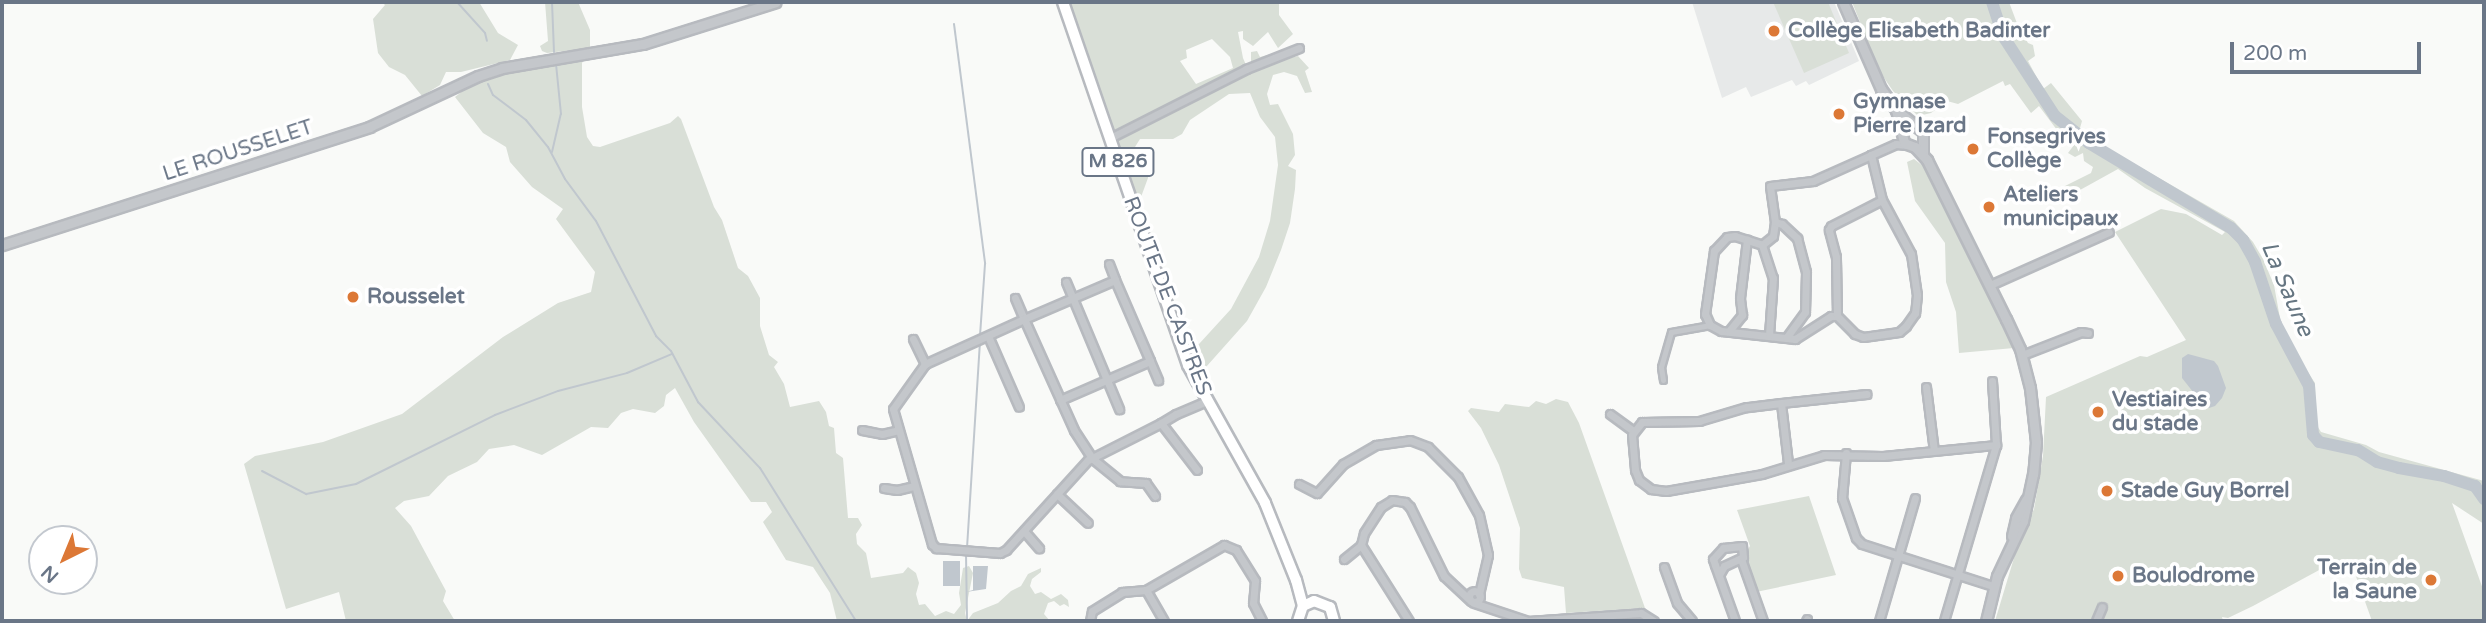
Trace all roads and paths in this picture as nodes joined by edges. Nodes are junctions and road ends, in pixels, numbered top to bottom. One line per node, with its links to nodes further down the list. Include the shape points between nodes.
1 (776, 2): 14 (street, LE ROUSSELET, via 643,44 526,62 478,76 369,127)
2 (1063, 2): 7 (main road, ROUTE DE CASTRES / M 826)
3 (1843, 2): 5 (street, via 1873,75)
4 (1299, 48): 7 (street, via 1246,69)
5 (1896, 110): 6 (street); 8 (street)
6 (1914, 125): 8 (street); 8 (street, via 1923,132)
7 (1110, 138): 41 (main road, ROUTE DE CASTRES / M 826, via 1180,343)
8 (1908, 141): 9 (street); 19 (street, via 1923,155)
9 (1871, 155): 10 (street); 11 (street, via 1813,181 1770,186)
10 (1882, 200): 22 (street, via 1829,230 1837,264); 22 (street, via 1911,254 1915,313 1899,332 1863,337)
11 (1775, 222): 15 (street, via 1773,236); 29 (street, via 1797,238 1806,272 1805,312)
12 (2109, 232): 19 (street)
13 (1747, 239): 15 (street); 24 (street, via 1727,237 1714,251 1705,314); 25 (street, via 1742,315)
14 (2, 245)
15 (1762, 245): 27 (street, via 1772,271)
16 (1109, 264): 17 (street)
17 (1115, 280): 21 (street); 32 (street)
18 (1066, 282): 21 (street)
19 (1990, 285): 31 (street)
20 (1015, 298): 23 (street)
21 (1073, 298): 23 (street); 36 (street)
22 (1837, 316): 29 (street, via 1800,338)
23 (1024, 319): 28 (street); 40 (street)
24 (1710, 325): 25 (street); 35 (street, via 1671,332 1661,367)
25 (1729, 331): 27 (street)
26 (2088, 332): 31 (street)
27 (1769, 335): 29 (street)
28 (982, 338): 33 (street); 43 (street)
29 (1786, 338)
30 (913, 339): 33 (street)
31 (2022, 355): 72 (street, via 2032,396 2035,465)
32 (1150, 361): 34 (street); 36 (street)
33 (925, 363): 48 (street, via 893,410)
34 (1158, 380)
35 (1664, 380)
36 (1105, 381): 40 (street); 44 (street)
37 (1992, 381): 50 (street)
38 (1926, 387): 51 (street)
39 (1867, 394): 42 (street)
40 (1060, 400): 53 (street)
41 (1207, 401): 46 (street); 75 (main road, ROUTE DE CASTRES / M 826, via 1265,503)
42 (1781, 403): 49 (street, via 1745,407 1699,421 1648,421); 54 (street)
43 (1019, 407)
44 (1119, 409)
45 (1610, 414): 49 (street)
46 (1161, 423): 53 (street); 55 (street)
47 (862, 430): 48 (street, via 882,434)
48 (899, 430): 57 (street)
49 (1633, 431): 54 (street, via 1635,470 1644,485 1658,491 1762,474)
50 (1996, 445): 51 (street); 71 (street)
51 (1934, 451): 52 (street, via 1883,456)
52 (1846, 453): 54 (street); 66 (street, via 1842,498 1856,538)
53 (1092, 458): 59 (street); 60 (street, via 1120,481 1146,483)
54 (1788, 463)
55 (1198, 470)
56 (1300, 484): 74 (street, via 1317,493 1343,464 1366,449 1398,440 1419,441 1447,464 1476,506 1488,547)
57 (915, 486): 58 (street); 63 (street, via 932,544 1006,551)
58 (884, 488)
59 (1057, 494): 62 (street); 63 (street)
60 (1155, 496)
61 (1915, 498): 66 (street)
62 (1087, 523)
63 (1024, 531): 65 (street)
64 (1361, 545): 67 (street); 74 (street, via 1381,507 1392,500 1405,502 1444,576); 83 (street)
65 (1039, 548)
66 (1898, 556): 71 (street); 89 (street)
67 (1345, 559)
68 (1741, 559): 70 (street, via 1724,566); 70 (street, via 1744,552 1739,545 1718,551 1713,559); 88 (street)
69 (1664, 566): 86 (street, via 1677,603)
70 (1718, 575): 87 (street)
71 (1958, 575): 72 (street); 90 (street)
72 (1993, 586): 91 (street)
73 (1146, 590): 78 (street, via 1122,592 1092,611); 79 (street); 80 (street, via 1218,547 1230,545 1255,581 1253,603)
74 (1474, 598): 84 (street)
75 (1308, 603): 81 (main road); 82 (main road, M 826, via 1330,607)
76 (2102, 607): 92 (street)
77 (1624, 618): 84 (street); 85 (street, via 1641,613)
78 (1090, 621)
79 (1164, 621)
80 (1262, 621)
81 (1298, 621)
82 (1334, 621)
83 (1409, 621)
84 (1518, 621)
85 (1654, 621)
86 (1692, 621)
87 (1735, 621)
88 (1763, 621)
89 (1879, 621)
90 (1944, 621)
91 (1986, 621)
92 (2096, 621)

